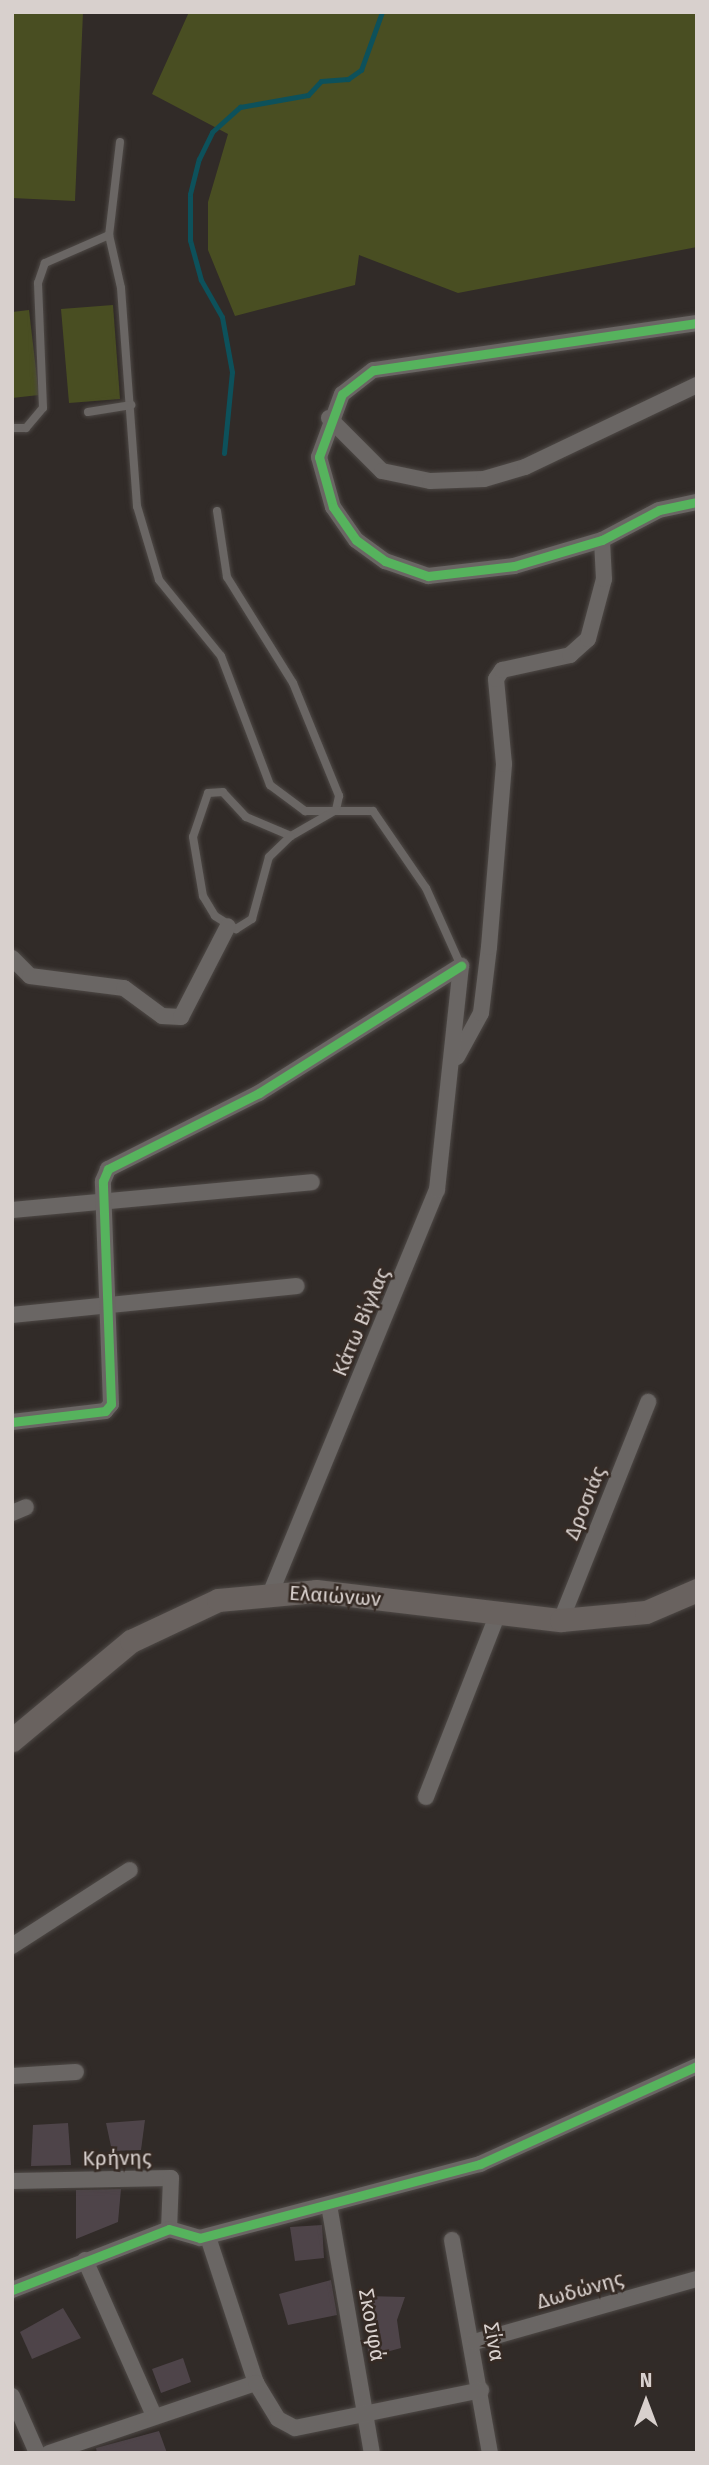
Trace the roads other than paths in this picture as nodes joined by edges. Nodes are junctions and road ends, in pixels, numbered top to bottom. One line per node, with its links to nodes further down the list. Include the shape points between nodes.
1 (120, 142): 2 (lane)
2 (109, 235): 5 (lane, via 121,288); 8 (lane, via 45,263 38,283 43,408 26,428)
3 (697, 323): 7 (street, via 373,370 342,394)
4 (697, 385): 7 (street, via 525,467 484,479 430,481 382,471)
5 (131, 405): 6 (lane); 12 (lane, via 137,506 159,580 221,656 270,785 305,811)
6 (88, 412)
7 (329, 418): 11 (street, via 319,457 326,492 356,540 385,561 444,576 514,566)
8 (12, 428)
9 (697, 502): 11 (street, via 659,510)
10 (218, 511): 12 (lane, via 228,577 293,683 339,796)
11 (602, 540): 17 (street, via 604,579 588,639 569,655 502,670 496,678 504,764 489,947 477,1027)
12 (336, 810): 13 (lane); 16 (lane, via 373,811 426,888)
13 (291, 836): 14 (lane, via 269,857 252,919); 14 (lane, via 246,817 223,792 208,793 193,837 203,896)
14 (228, 926): 15 (street, via 181,1017 162,1016 124,988 30,976)
15 (12, 958)
16 (461, 966): 17 (street, Κάτω Βίγλας); 19 (street, via 259,1093 120,1160 103,1181)
17 (455, 1059): 27 (street, Κάτω Βίγλας, via 428,1219)
18 (312, 1182): 19 (street)
19 (103, 1203): 20 (street); 22 (street)
20 (12, 1210)
21 (296, 1286): 22 (street)
22 (104, 1305): 23 (street); 25 (street, via 111,1404 104,1411)
23 (12, 1315)
24 (648, 1402): 29 (street, Δροσιάς)
25 (12, 1422)
26 (697, 1590): 29 (main road, Ελαιώνων, via 646,1612)
27 (271, 1592): 28 (main road, Ελαιώνων); 30 (main road, Ελαιώνων, via 204,1604 158,1625)
28 (498, 1614): 29 (main road, Ελαιώνων); 31 (street)
29 (561, 1620)
30 (12, 1740)
31 (426, 1797)
32 (130, 1870): 33 (street)
33 (12, 1946)
34 (697, 2066): 38 (street, via 480,2164)
35 (76, 2072): 36 (street)
36 (12, 2076)
37 (12, 2180): 39 (street, Κρήνης, via 171,2178)
38 (329, 2205): 40 (street); 49 (street, Σκουφά)
39 (169, 2229): 40 (street, via 194,2239); 42 (street)
40 (208, 2236): 46 (street)
41 (452, 2240): 45 (street, Σίνα)
42 (85, 2260): 44 (street); 50 (street)
43 (697, 2279): 45 (street, Δωδώνης)
44 (12, 2290)
45 (474, 2342): 47 (street, Σίνα)
46 (256, 2383): 49 (street, via 278,2419 295,2428); 50 (street)
47 (481, 2390): 49 (street); 54 (street, Σίνα)
48 (12, 2396): 51 (street)
49 (366, 2412): 53 (street, Σκουφά)
50 (154, 2416): 52 (street)
51 (37, 2453)
52 (49, 2453)
53 (372, 2453)
54 (489, 2453)

